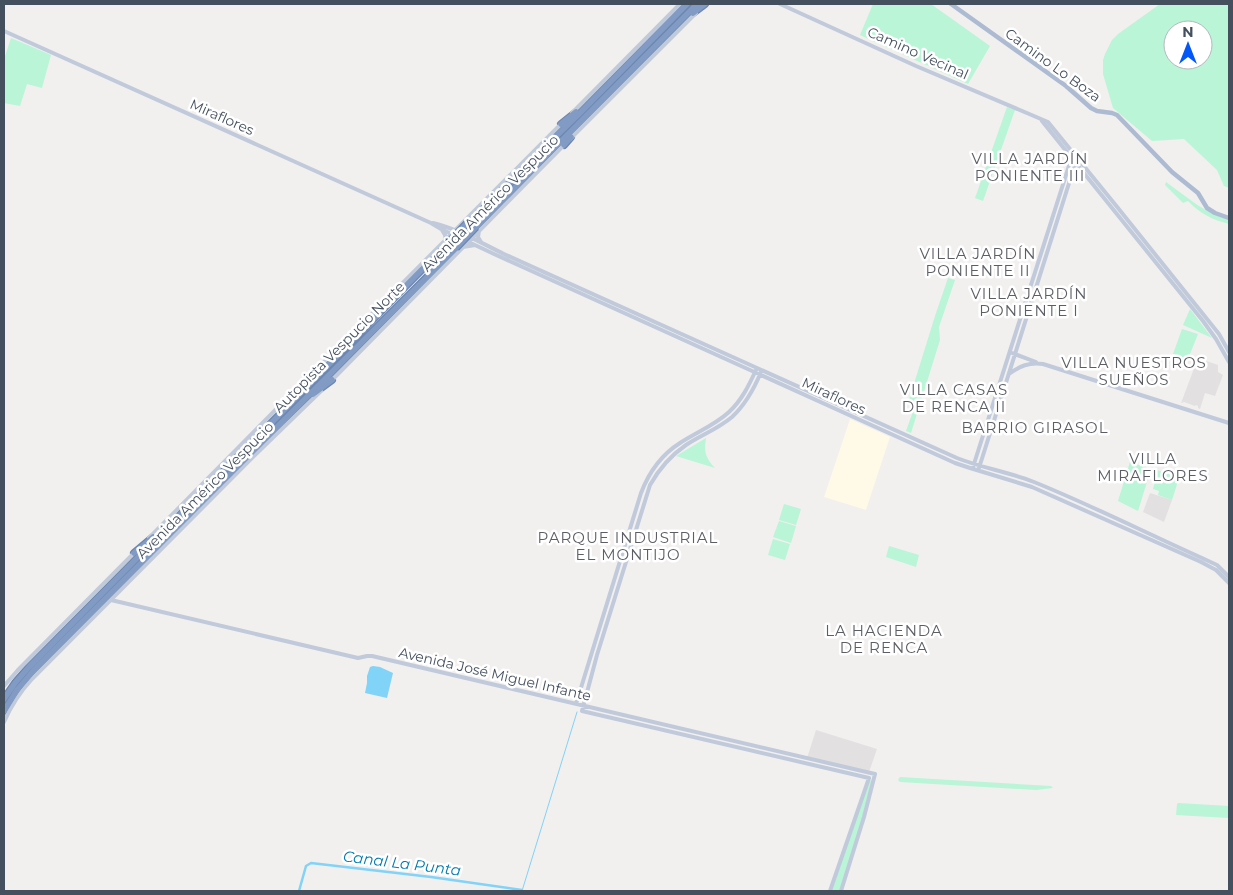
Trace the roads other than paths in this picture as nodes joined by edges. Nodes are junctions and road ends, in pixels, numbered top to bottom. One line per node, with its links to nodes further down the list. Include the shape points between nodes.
1 (687, 4): 6 (highway, Autopista Vespucio Norte)
2 (697, 4): 7 (highway, Autopista Vespucio Norte)
3 (705, 4): 7 (highway); 12 (street, Avenida Américo Vespucio)
4 (780, 4): 10 (street, Camino Vecinal)
5 (951, 4): 18 (main road, Camino Lo Boza, via 1058,80 1093,110 1117,115 1172,172 1198,193 1207,208)
6 (681, 7): 9 (highway, Autopista Vespucio Norte); 11 (street, Avenida Américo Vespucio)
7 (675, 26): 9 (highway, Autopista Vespucio Norte)
8 (4, 31): 19 (street, Miraflores)
9 (593, 104): 11 (highway); 12 (highway); 20 (highway, Autopista Vespucio Norte); 22 (highway, Autopista Vespucio Norte)
10 (1040, 119): 13 (street, Camino Vecinal, via 1048,122); 14 (street)
11 (561, 124): 20 (street, Avenida Américo Vespucio)
12 (564, 145): 22 (street, Avenida Américo Vespucio)
13 (1073, 153): 14 (street); 15 (street)
14 (1072, 158): 16 (street); 30 (street)
15 (1077, 158): 16 (street); 17 (street)
16 (1075, 164): 17 (street); 30 (street)
17 (1116, 209): 28 (street)
18 (1229, 218)
19 (431, 223): 21 (street, Miraflores); 23 (street, Miraflores)
20 (464, 224): 22 (street, via 464,228 470,231); 23 (street, Avenida Américo Vespucio); 25 (highway, Autopista Vespucio Norte, bridge)
21 (441, 229): 23 (street, Miraflores); 25 (street)
22 (477, 229): 24 (street, Avenida Américo Vespucio); 26 (street); 27 (highway, Autopista Vespucio Norte, bridge)
23 (453, 233): 24 (street, Miraflores); 25 (street, Avenida Américo Vespucio)
24 (470, 240): 26 (street, Miraflores); 27 (street, Avenida Américo Vespucio)
25 (446, 242): 27 (street, via 453,240 459,243); 36 (street, Avenida Américo Vespucio); 42 (highway, Autopista Vespucio Norte)
26 (479, 244): 27 (street); 33 (street, Miraflores, via 512,263)
27 (459, 247): 37 (street, Avenida Américo Vespucio); 42 (highway, Autopista Vespucio Norte)
28 (1154, 257): 29 (street, via 1219,334); 31 (street, via 1206,324)
29 (1229, 352)
30 (1012, 353): 32 (street); 35 (street); 40 (street)
31 (1229, 362)
32 (1037, 363): 35 (street, via 1023,365); 44 (street)
33 (756, 370): 34 (street, Miraflores); 38 (street)
34 (761, 372): 39 (street); 41 (street, Miraflores); 43 (street, Miraflores)
35 (1008, 375): 40 (street); 47 (street)
36 (310, 376): 42 (highway); 51 (street, Avenida Américo Vespucio)
37 (332, 380): 42 (highway); 54 (street, Avenida Américo Vespucio)
38 (751, 380): 39 (street); 48 (street, via 730,411 675,446 658,462 646,481)
39 (757, 383): 49 (street, via 731,418 685,446 663,465 650,485)
40 (1000, 385): 46 (street)
41 (838, 404): 43 (street); 45 (street, Miraflores)
42 (293, 405): 50 (highway, Autopista Vespucio Norte); 64 (highway, Autopista Vespucio Norte, via 34,670)
43 (835, 410): 45 (street, Miraflores)
44 (1229, 423)
45 (956, 460): 46 (street, Miraflores)
46 (973, 467): 47 (street, Miraflores)
47 (979, 468): 52 (street, Miraflores, via 1030,481 1063,495 1217,565); 53 (street, Miraflores, via 1061,500 1206,565)
48 (634, 516): 49 (street); 55 (street)
49 (639, 518): 56 (street)
50 (166, 529): 51 (highway); 60 (highway, Autopista Vespucio Norte, via 29,667)
51 (134, 553): 57 (street, Avenida Américo Vespucio)
52 (1229, 577)
53 (1229, 583)
54 (111, 600): 61 (street, Avenida José Miguel Infante, via 352,657 370,656); 66 (street, Avenida Américo Vespucio, via 23,689)
55 (606, 604): 56 (street); 58 (street)
56 (612, 606): 59 (street)
57 (4, 686)
58 (580, 691): 59 (street); 61 (street)
59 (586, 693): 62 (street)
60 (4, 699)
61 (576, 704): 62 (street, Avenida José Miguel Infante)
62 (583, 706): 63 (street, Avenida José Miguel Infante); 65 (street, Avenida José Miguel Infante, via 582,711)
63 (602, 710): 65 (street); 67 (street, Avenida José Miguel Infante)
64 (4, 711)
65 (600, 715): 67 (street, Avenida José Miguel Infante)
66 (4, 722)
67 (745, 747): 68 (street, Avenida José Miguel Infante, via 869,778); 69 (street, Avenida José Miguel Infante, via 875,774)
68 (830, 891)
69 (841, 891)

